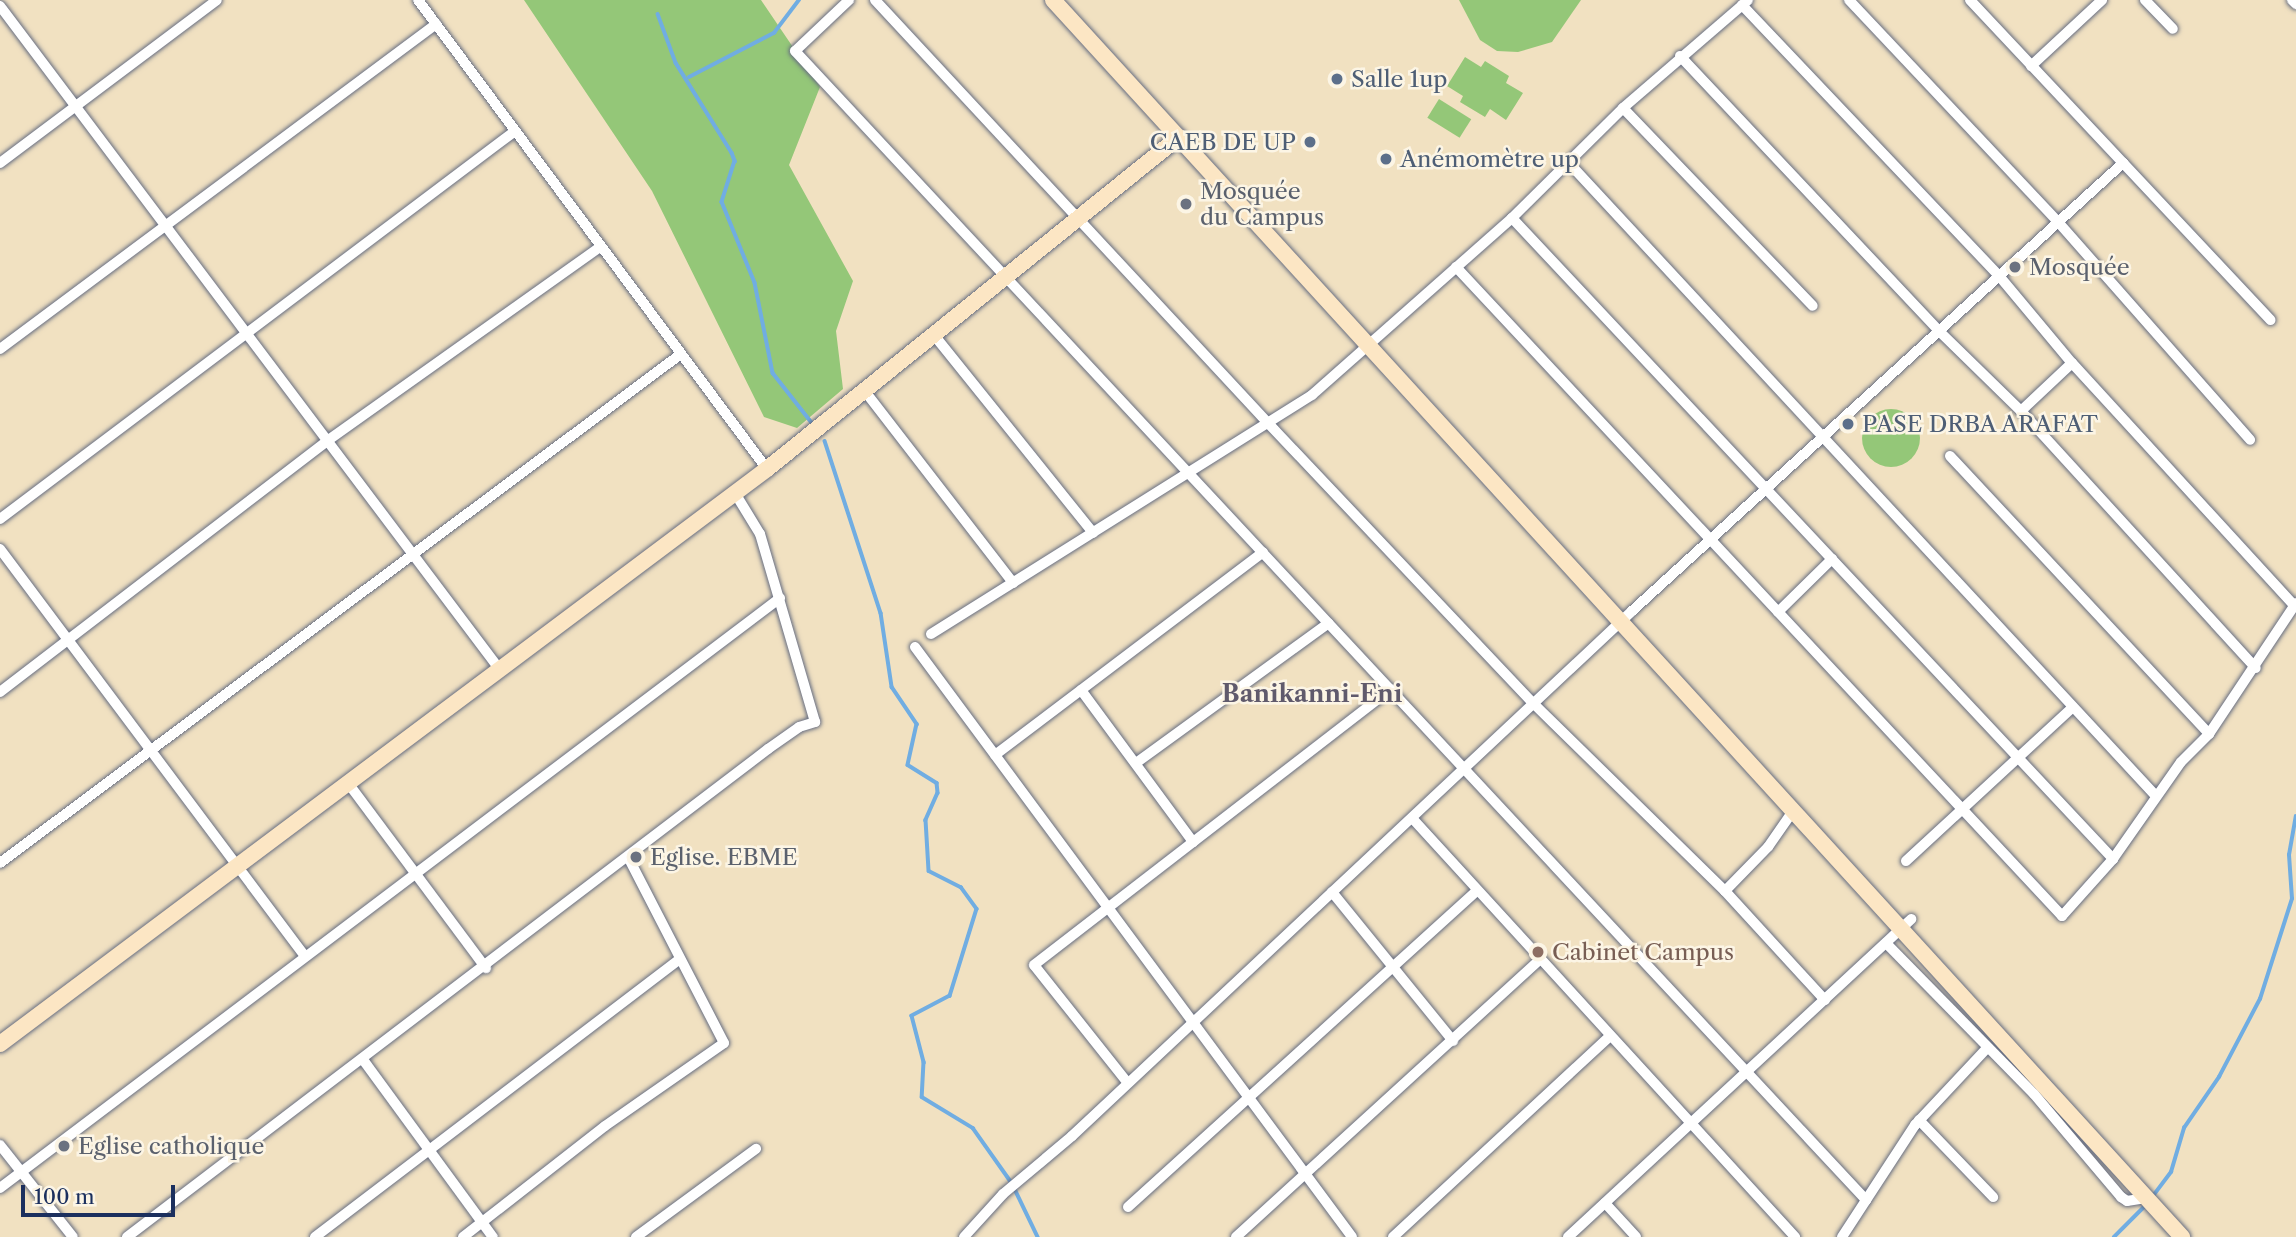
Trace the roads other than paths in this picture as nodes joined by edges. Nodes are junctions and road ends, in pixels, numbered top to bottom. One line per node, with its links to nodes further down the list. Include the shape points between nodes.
1 (217, 0): 18 (street)
2 (418, 0): 14 (street)
3 (849, 0): 31 (street, via 795,51)
4 (875, 0): 26 (street)
5 (1053, 0): 21 (street)
6 (1849, 0): 27 (street)
7 (1970, 0): 17 (street)
8 (2102, 0): 17 (street)
9 (2145, 0): 15 (street)
10 (2292, 0): 12 (street)
11 (1745, 3): 16 (street); 32 (street)
12 (2296, 4)
13 (0, 6): 18 (street)
14 (436, 24): 20 (street); 28 (street)
15 (2173, 29)
16 (1681, 55): 19 (street); 35 (street)
17 (2031, 66): 24 (street)
18 (75, 106): 23 (street); 28 (street)
19 (1623, 108): 22 (street); 33 (street)
20 (515, 131): 29 (street); 36 (street)
21 (1179, 137): 26 (street); 38 (street)
22 (1568, 162): 25 (street); 45 (street)
23 (0, 163)
24 (2123, 163): 27 (street); 34 (street)
25 (1512, 218): 30 (street); 51 (street)
26 (1078, 219): 31 (street); 44 (street)
27 (2059, 223): 32 (street); 46 (street)
28 (165, 226): 36 (street); 39 (street)
29 (601, 246): 40 (street); 47 (street)
30 (1456, 267): 38 (street); 55 (street)
31 (1006, 276): 37 (street); 50 (street)
32 (2000, 277): 35 (street); 41 (street)
33 (1813, 306)
34 (2270, 320)
35 (1939, 331): 43 (street); 45 (street)
36 (246, 333): 47 (street); 53 (street)
37 (933, 335): 42 (street); 54 (street)
38 (1370, 346): 44 (street, via 1312,396); 65 (street)
39 (0, 349)
40 (681, 354): 49 (street); 58 (street)
41 (2072, 363): 43 (street); 62 (street)
42 (864, 390): 49 (street); 60 (street)
43 (2021, 411): 69 (street)
44 (1268, 423): 50 (street); 74 (street)
45 (1823, 437): 51 (street); 75 (street)
46 (2250, 440)
47 (327, 441): 58 (street); 67 (street)
48 (1950, 456): 76 (street)
49 (767, 470): 52 (street)
50 (1189, 472): 54 (street); 57 (street)
51 (1766, 489): 55 (street); 59 (street)
52 (735, 494): 61 (street, via 760,534); 70 (street)
53 (0, 519)
54 (1093, 533): 60 (street)
55 (1710, 540): 63 (street); 65 (street)
56 (0, 549): 67 (street)
57 (1263, 552): 64 (street); 72 (street)
58 (413, 554): 70 (street); 77 (street)
59 (1832, 559): 63 (street); 79 (street)
60 (1013, 583): 66 (street)
61 (780, 598): 88 (street, via 815,722 799,727); 93 (street)
62 (2295, 604): 69 (street)
63 (1778, 612): 84 (street)
64 (1329, 623): 71 (street); 80 (street)
65 (1624, 623): 74 (street); 85 (street)
66 (931, 634)
67 (68, 640): 73 (street); 77 (street)
68 (915, 647): 78 (street)
69 (2256, 668): 76 (street)
70 (500, 670): 82 (street)
71 (1391, 689): 81 (street); 87 (street)
72 (1082, 690): 78 (street); 80 (street)
73 (0, 692)
74 (1535, 705): 81 (street); 94 (street)
75 (2073, 707): 79 (street); 83 (street)
76 (2209, 734): 83 (street)
77 (151, 751): 91 (street); 92 (street)
78 (995, 755): 97 (street)
79 (2018, 758): 84 (street); 89 (street)
80 (1136, 763): 87 (street)
81 (1465, 769): 86 (street); 112 (street)
82 (348, 783): 92 (street); 93 (street)
83 (2157, 796): 89 (street)
84 (1962, 809): 89 (street, via 2062,916); 90 (street)
85 (1793, 811): 94 (street, via 1768,847); 98 (street)
86 (1412, 818): 95 (street); 96 (street)
87 (1194, 842): 97 (street)
88 (628, 858): 101 (street); 104 (street)
89 (2113, 859)
90 (1906, 861)
91 (0, 863)
92 (237, 866): 100 (street); 109 (street)
93 (414, 873): 100 (street); 104 (street)
94 (1725, 891): 105 (street)
95 (1332, 892): 103 (street); 106 (street)
96 (1476, 892): 102 (street); 103 (street)
97 (1108, 908): 106 (street); 113 (street, via 1034,965)
98 (1906, 924): 99 (street); 124 (street)
99 (1886, 943): 105 (street); 110 (street)
100 (304, 955): 120 (street)
101 (679, 960): 119 (street); 128 (street, via 724,1043 605,1126)
102 (1539, 960): 107 (street); 108 (street)
103 (1392, 966): 108 (street); 114 (street)
104 (486, 968): 111 (street)
105 (1825, 1000): 112 (street)
106 (1193, 1021): 113 (street); 114 (street)
107 (1609, 1037): 116 (street); 138 (street)
108 (1453, 1041): 121 (street)
109 (0, 1044)
110 (1987, 1048): 115 (street); 124 (street, via 2041,1101 2121,1197 2127,1201)
111 (364, 1061): 119 (street); 130 (street)
112 (1746, 1072): 116 (street); 125 (street)
113 (1127, 1082): 135 (street, via 1003,1194)
114 (1248, 1096): 121 (street); 127 (street)
115 (1919, 1120): 123 (street); 125 (street)
116 (1690, 1121): 126 (street); 141 (street)
117 (0, 1144): 120 (street)
118 (756, 1149): 134 (street)
119 (429, 1150): 128 (street); 131 (street)
120 (21, 1172): 122 (street); 129 (street)
121 (1306, 1174): 136 (street); 137 (street)
122 (0, 1188)
123 (1993, 1198)
124 (2146, 1198): 143 (street)
125 (1866, 1200): 142 (street)
126 (1605, 1203): 139 (street); 140 (street)
127 (1128, 1207)
128 (482, 1222): 132 (street); 133 (street)
129 (73, 1237)
130 (127, 1237)
131 (315, 1237)
132 (463, 1237)
133 (493, 1237)
134 (636, 1237)
135 (964, 1237)
136 (1236, 1237)
137 (1352, 1237)
138 (1393, 1237)
139 (1568, 1237)
140 (1636, 1237)
141 (1795, 1237)
142 (1842, 1237)
143 (2182, 1237)

